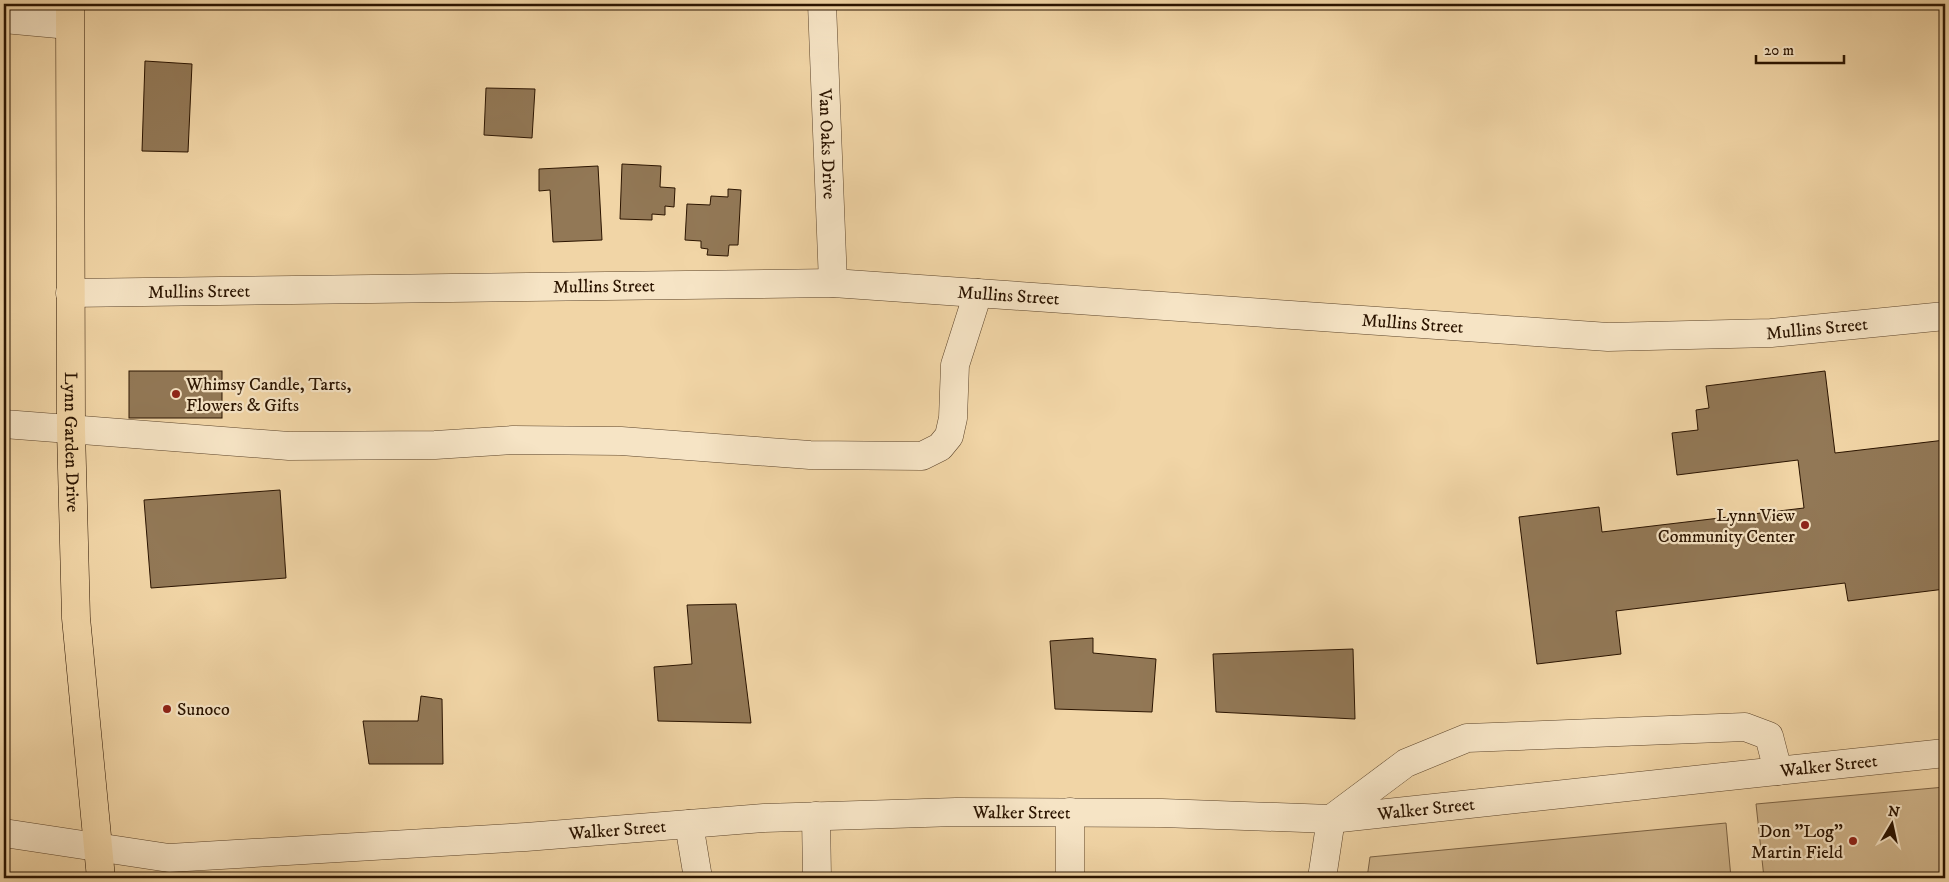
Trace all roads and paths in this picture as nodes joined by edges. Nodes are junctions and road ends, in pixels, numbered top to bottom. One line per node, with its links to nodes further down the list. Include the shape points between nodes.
1 (822, 4): 4 (street, Van Oaks Drive)
2 (70, 14): 3 (street); 5 (main road, Lynn Garden Drive)
3 (4, 20)
4 (834, 283): 5 (street, Mullins Street); 6 (street, Mullins Street)
5 (70, 292): 9 (main road, Lynn Garden Drive)
6 (978, 293): 7 (street, Mullins Street, via 1608,337 1771,333); 9 (street, via 955,364 949,436 940,447 922,456 810,455 621,440 289,446)
7 (1945, 316)
8 (4, 424): 9 (street)
9 (71, 430): 17 (main road, Lynn Garden Drive, via 76,618)
10 (1945, 754): 11 (street, Walker Street)
11 (1778, 771): 14 (street, Walker Street); 14 (street, via 1769,736 1745,727 1467,738 1406,763)
12 (1070, 812): 13 (street, Walker Street); 14 (street, Walker Street); 21 (street)
13 (816, 816): 15 (street, Walker Street); 20 (street)
14 (1330, 819): 22 (street)
15 (689, 824): 17 (street, Walker Street, via 169,858); 19 (street)
16 (4, 833): 17 (street, Walker Street)
17 (98, 846): 18 (main road, Lynn Garden Drive)
18 (101, 878)
19 (698, 878)
20 (817, 878)
21 (1070, 878)
22 (1322, 878)

